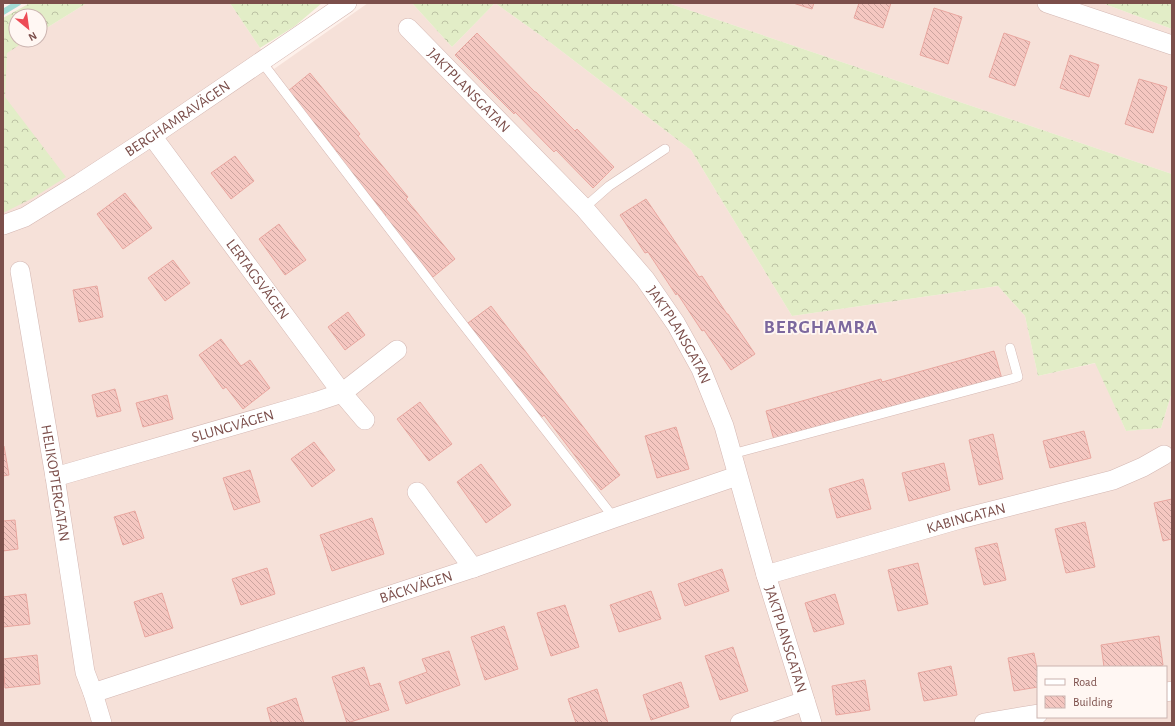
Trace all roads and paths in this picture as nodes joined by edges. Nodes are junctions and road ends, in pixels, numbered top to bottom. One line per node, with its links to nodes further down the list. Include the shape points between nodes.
1 (347, 3): 5 (street, BERGHAMRAVÄGEN)
2 (1047, 3): 4 (street)
3 (408, 28): 8 (street, JAKTPLANSGATAN)
4 (1172, 45)
5 (261, 61): 6 (street, BERGHAMRAVÄGEN); 20 (lane)
6 (152, 136): 9 (street, BERGHAMRAVÄGEN, via 25,217); 13 (street, LERTAGSVÄGEN)
7 (665, 150): 8 (lane, via 609,186)
8 (584, 208): 15 (street, JAKTPLANSGATAN, via 645,278 676,324 701,369 724,426)
9 (3, 225)
10 (20, 271): 18 (street, HELIKOPTERGATAN)
11 (1010, 348): 15 (lane, via 1018,377)
12 (397, 350): 13 (street, SLUNGVÄGEN)
13 (342, 393): 14 (street, LERTAGSVÄGEN); 18 (street, SLUNGVÄGEN)
14 (365, 420)
15 (732, 454): 17 (street, JAKTPLANSGATAN)
16 (1164, 455): 22 (street, KABINGATAN, via 1114,480 960,519)
17 (737, 476): 20 (street, BÄCKVÄGEN); 22 (street, JAKTPLANSGATAN)
18 (55, 477): 23 (street, HELIKOPTERGATAN, via 85,672)
19 (417, 492): 21 (street)
20 (614, 518): 21 (street, BÄCKVÄGEN)
21 (473, 568): 23 (street, BÄCKVÄGEN)
22 (766, 575): 24 (street, JAKTPLANSGATAN)
23 (93, 693): 26 (street, HELIKOPTERGATAN)
24 (805, 701): 27 (street); 28 (street, JAKTPLANSGATAN)
25 (1037, 714): 29 (street)
26 (102, 723)
27 (740, 723)
28 (812, 723)
29 (984, 723)

